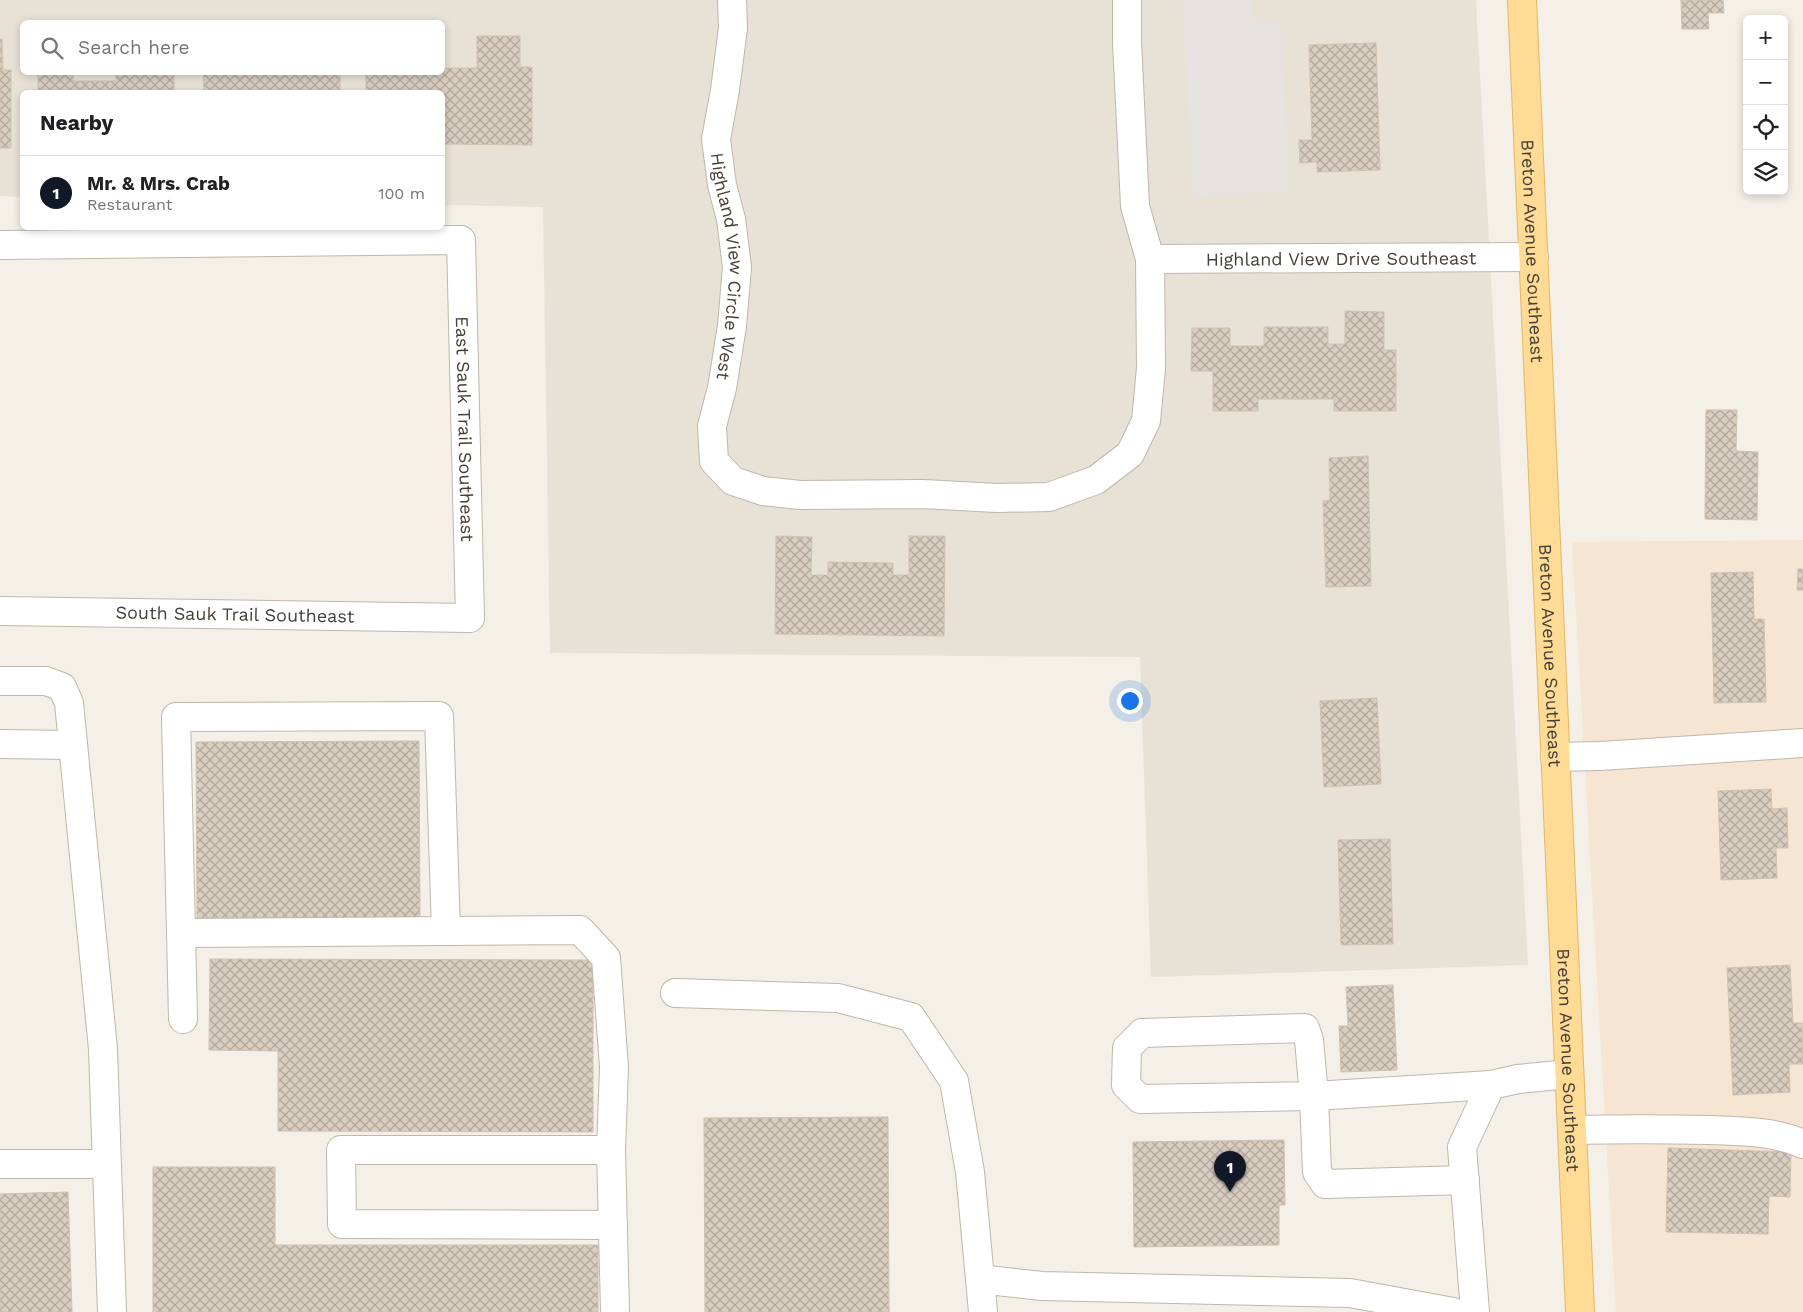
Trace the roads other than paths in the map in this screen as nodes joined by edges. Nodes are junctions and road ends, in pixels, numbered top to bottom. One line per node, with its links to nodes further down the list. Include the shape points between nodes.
1 (732, 0): 6 (street, Highland View Circle West, via 733,28 716,139 737,267 732,326 712,426 714,461 733,481 800,496 923,494 997,498 1049,497 1096,480 1130,454 1146,421 1151,368)
2 (1127, 0): 6 (street, Highland View Circle West, via 1126,42 1136,206)
3 (1522, 0): 5 (main road, Breton Avenue Southeast)
4 (0, 245): 8 (street, East Sauk Trail Southeast, via 461,240)
5 (1534, 257): 6 (street, Highland View Drive Southeast); 13 (main road, Breton Avenue Southeast)
6 (1150, 259)
7 (0, 611): 8 (street, South Sauk Trail Southeast)
8 (470, 618)
9 (0, 681): 12 (street, via 46,681 62,687 69,703)
10 (1803, 743): 13 (street)
11 (0, 744): 12 (street)
12 (73, 745): 25 (street, via 103,1049)
13 (1556, 757): 18 (main road, Breton Avenue Southeast)
14 (446, 931): 15 (street); 15 (street, via 439,716 186,716 176,717); 23 (street, via 580,930 606,958 614,1067)
15 (182, 933): 17 (street)
16 (675, 993): 28 (street, via 838,998 911,1017 954,1081 970,1172)
17 (183, 1018)
18 (1569, 1074): 19 (street); 21 (main road, Breton Avenue Southeast)
19 (1491, 1085): 20 (street); 26 (street, via 1462,1147)
20 (1314, 1096): 20 (street, via 1305,1028 1142,1033 1127,1048 1126,1085 1140,1099); 26 (street, via 1316,1172 1325,1184)
21 (1572, 1130): 22 (street, via 1650,1128 1739,1132 1772,1135); 34 (main road, Breton Avenue Southeast)
22 (1803, 1144)
23 (611, 1150): 27 (street); 27 (street, via 341,1150 342,1224)
24 (0, 1164): 25 (street)
25 (106, 1164): 29 (street)
26 (1465, 1180): 33 (street)
27 (613, 1225): 30 (street)
28 (980, 1279): 31 (street); 32 (street, via 1042,1286 1350,1293)
29 (112, 1312)
30 (615, 1312)
31 (983, 1312)
32 (1453, 1312)
33 (1475, 1312)
34 (1580, 1312)

